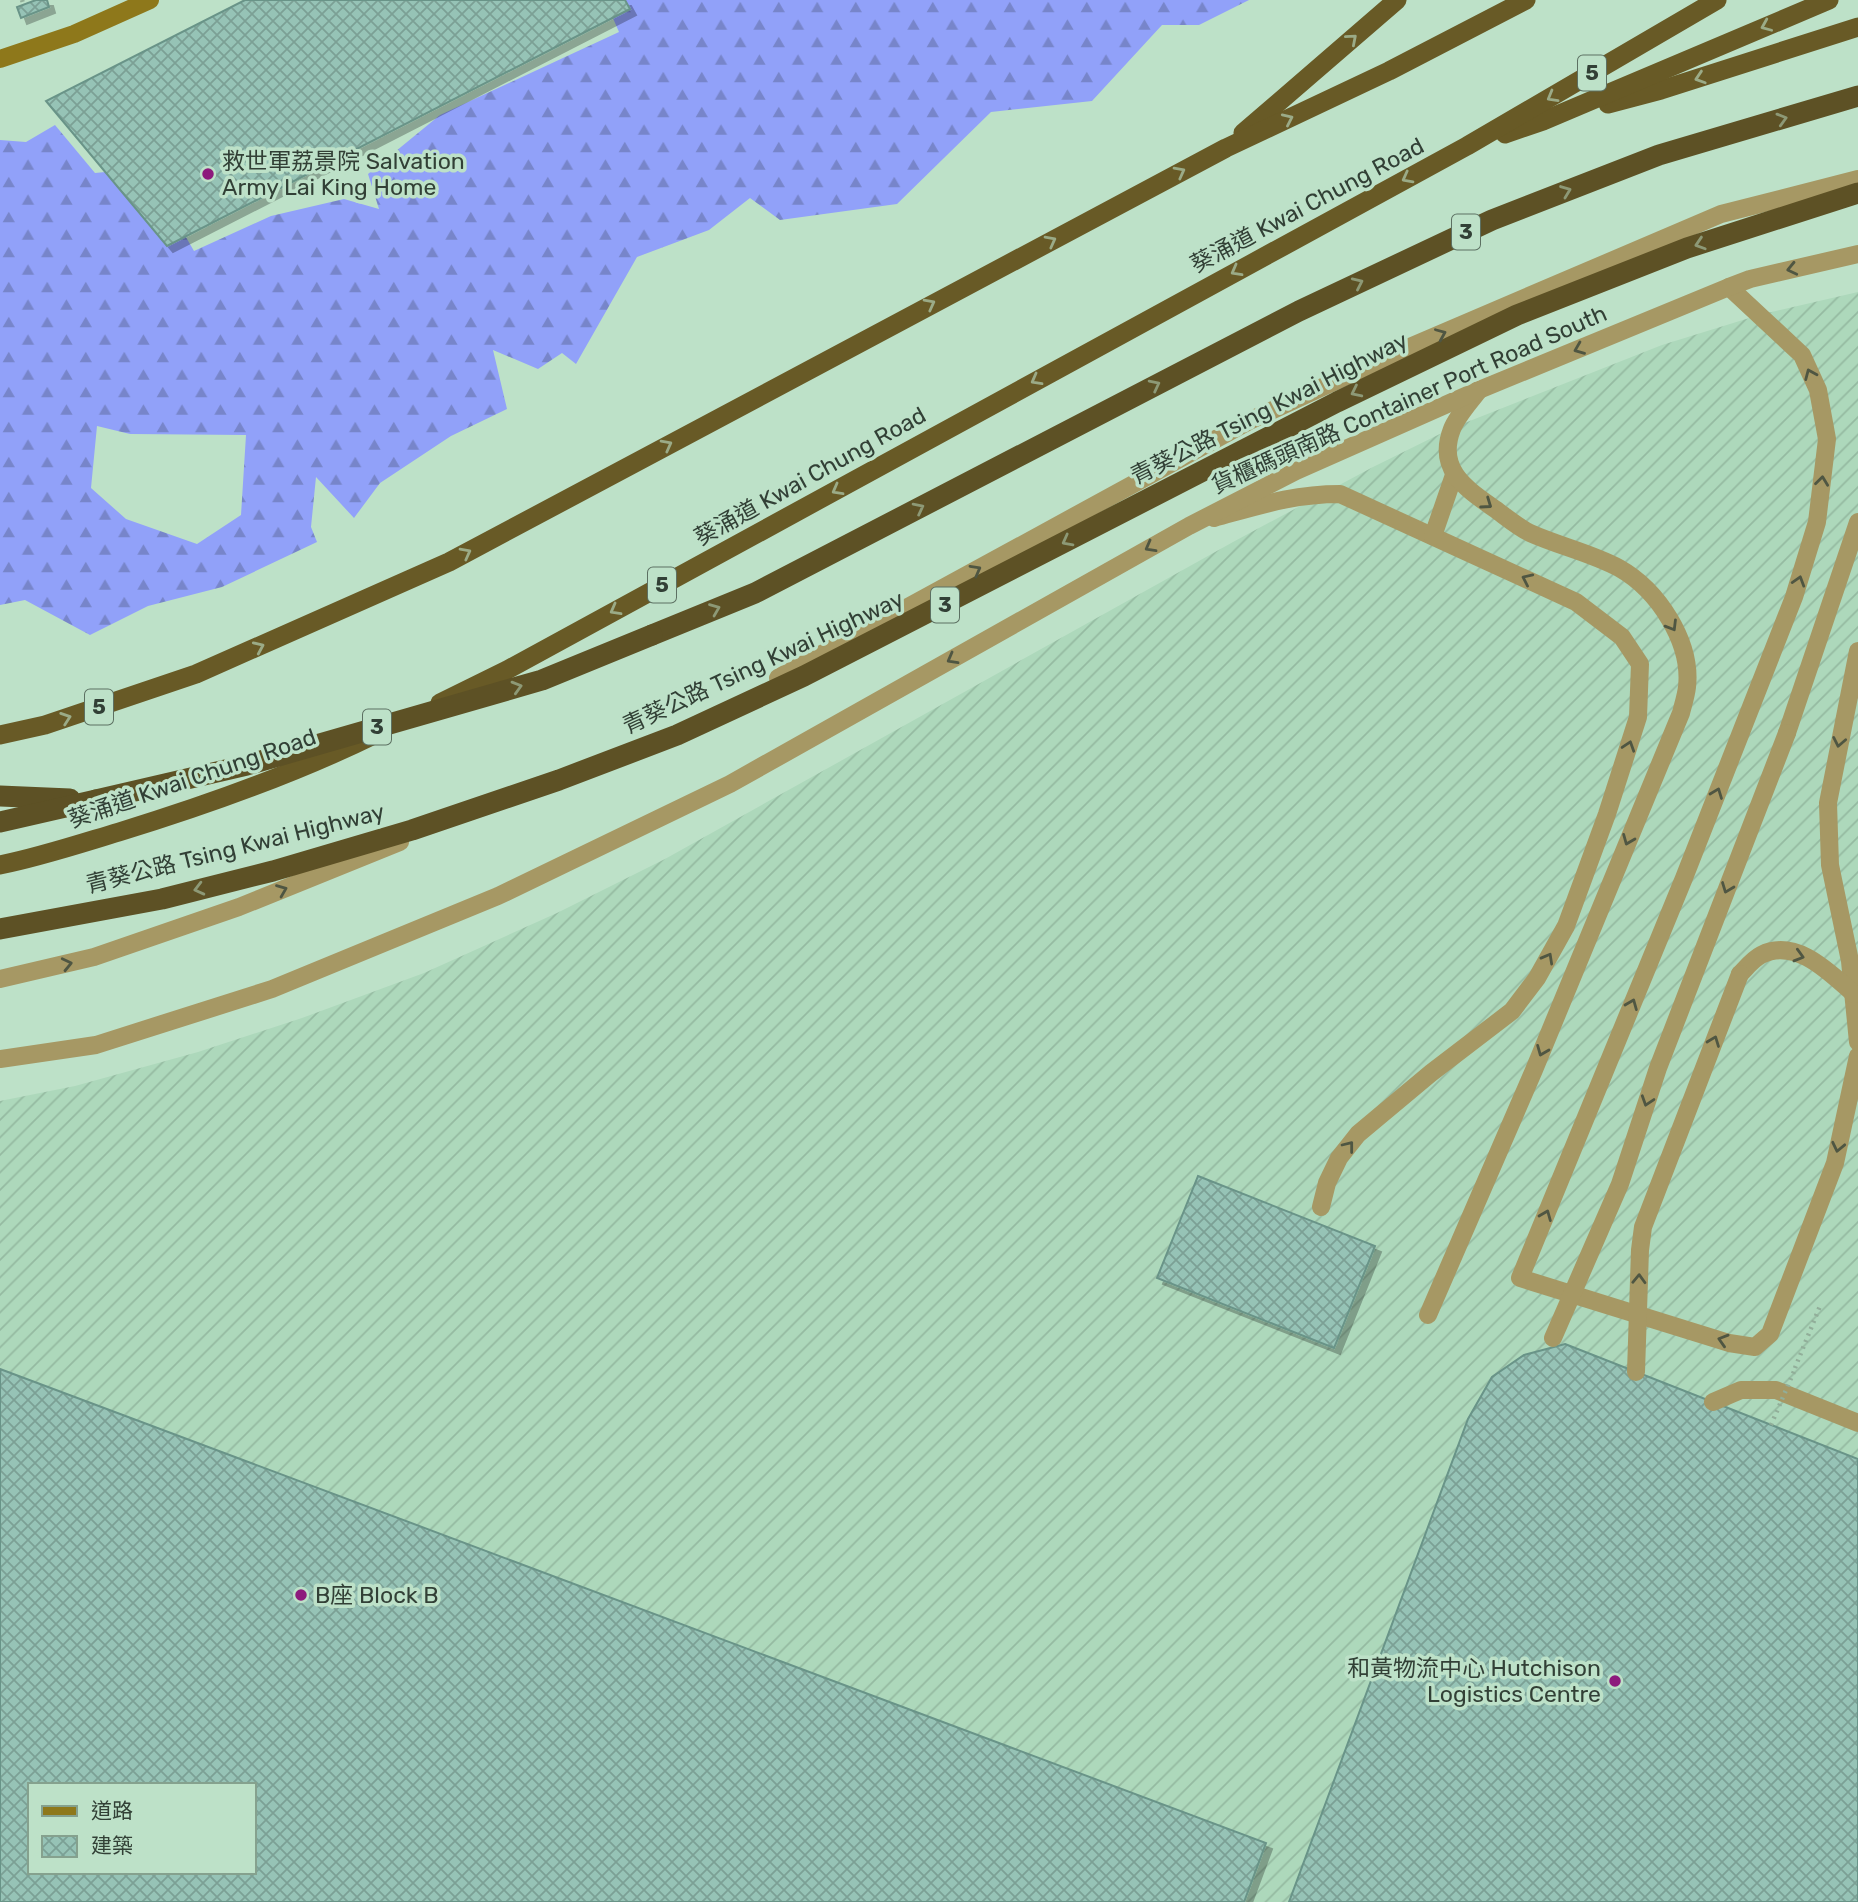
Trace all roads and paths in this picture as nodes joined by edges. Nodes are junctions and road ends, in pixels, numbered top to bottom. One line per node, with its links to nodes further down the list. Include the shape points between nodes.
1 (150, 0): 7 (main road, via 74,34)
2 (1396, 0): 11 (highway, one-way to 2)
3 (1526, 0): 11 (highway, 5, one-way to 3)
4 (1717, 0): 10 (highway, 葵涌道 Kwai Chung Road / 5, one-way to 10)
5 (1829, 0): 9 (highway, 葵涌道 Kwai Chung Road, one-way to 9)
6 (1858, 27): 9 (highway, one-way to 9, via 1661,90)
7 (0, 58)
8 (1858, 96): 24 (highway, 3, one-way to 8, bridge, via 247,765 542,680 755,593 1299,311 1492,220 1658,155)
9 (1543, 121): 10 (highway, 葵涌道 Kwai Chung Road)
10 (1467, 146): 26 (highway, 葵涌道 Kwai Chung Road / 5, one-way to 26, via 507,670 339,753 182,813)
11 (1226, 148): 22 (highway, 5, one-way to 11, via 45,725 196,674 449,562)
12 (1858, 178): 28 (street, 貨櫃碼頭南路 Container Port Road South, one-way to 12, via 94,957 239,907 697,722 1261,415 1721,214)
13 (1858, 193): 27 (highway, 青葵公路 Tsing Kwai Highway / 3, one-way to 27, bridge, via 1687,248 1517,315 677,736 412,830 273,870 162,899)
14 (1858, 254): 15 (street, 貨櫃碼頭南路 Container Port Road South, one-way to 15)
15 (1729, 287): 16 (street, 貨櫃碼頭南路 Container Port Road South, one-way to 16); 33 (street, one-way to 15, via 1835,1163 1770,1334 1755,1347 1520,1278 1684,878 1794,597 1817,522 1827,439 1818,390 1802,355)
16 (1479, 390): 17 (street, via 1452,428 1448,447); 19 (street, 貨櫃碼頭南路 Container Port Road South, via 1296,471)
17 (1454, 475): 20 (street); 36 (street, one-way to 36, via 1465,488 1527,531 1619,568 1643,585 1678,636 1687,686 1681,713)
18 (1858, 522): 37 (street, one-way to 37, bridge, via 1787,733 1658,1068 1620,1184)
19 (1189, 526): 20 (street, via 1293,497 1340,494); 32 (street, 貨櫃碼頭南路 Container Port Road South, one-way to 32, via 730,784 498,896 272,989 96,1045)
20 (1433, 536): 34 (street, one-way to 20, via 1326,1183 1358,1134 1512,1011 1537,978 1566,926 1638,717 1640,664 1622,637 1576,602)
21 (1858, 651): 29 (street, one-way to 29, via 1828,803 1830,865)
22 (0, 735)
23 (0, 796): 24 (highway)
24 (96, 800): 25 (highway, 3)
25 (0, 822)
26 (0, 865)
27 (0, 929)
28 (0, 979)
29 (1854, 994): 30 (street); 38 (street, one-way to 29, bridge, via 1643,1227 1740,974 1761,955 1779,951 1804,955)
30 (1858, 1042)
31 (1858, 1056): 33 (street)
32 (0, 1059)
33 (1854, 1099)
34 (1321, 1207)
35 (1820, 1306): 41 (path, bridge)
36 (1428, 1315)
37 (1553, 1338)
38 (1636, 1372)
39 (1713, 1402): 40 (street, via 1741,1390 1776,1390)
40 (1858, 1423)
41 (1772, 1425)

